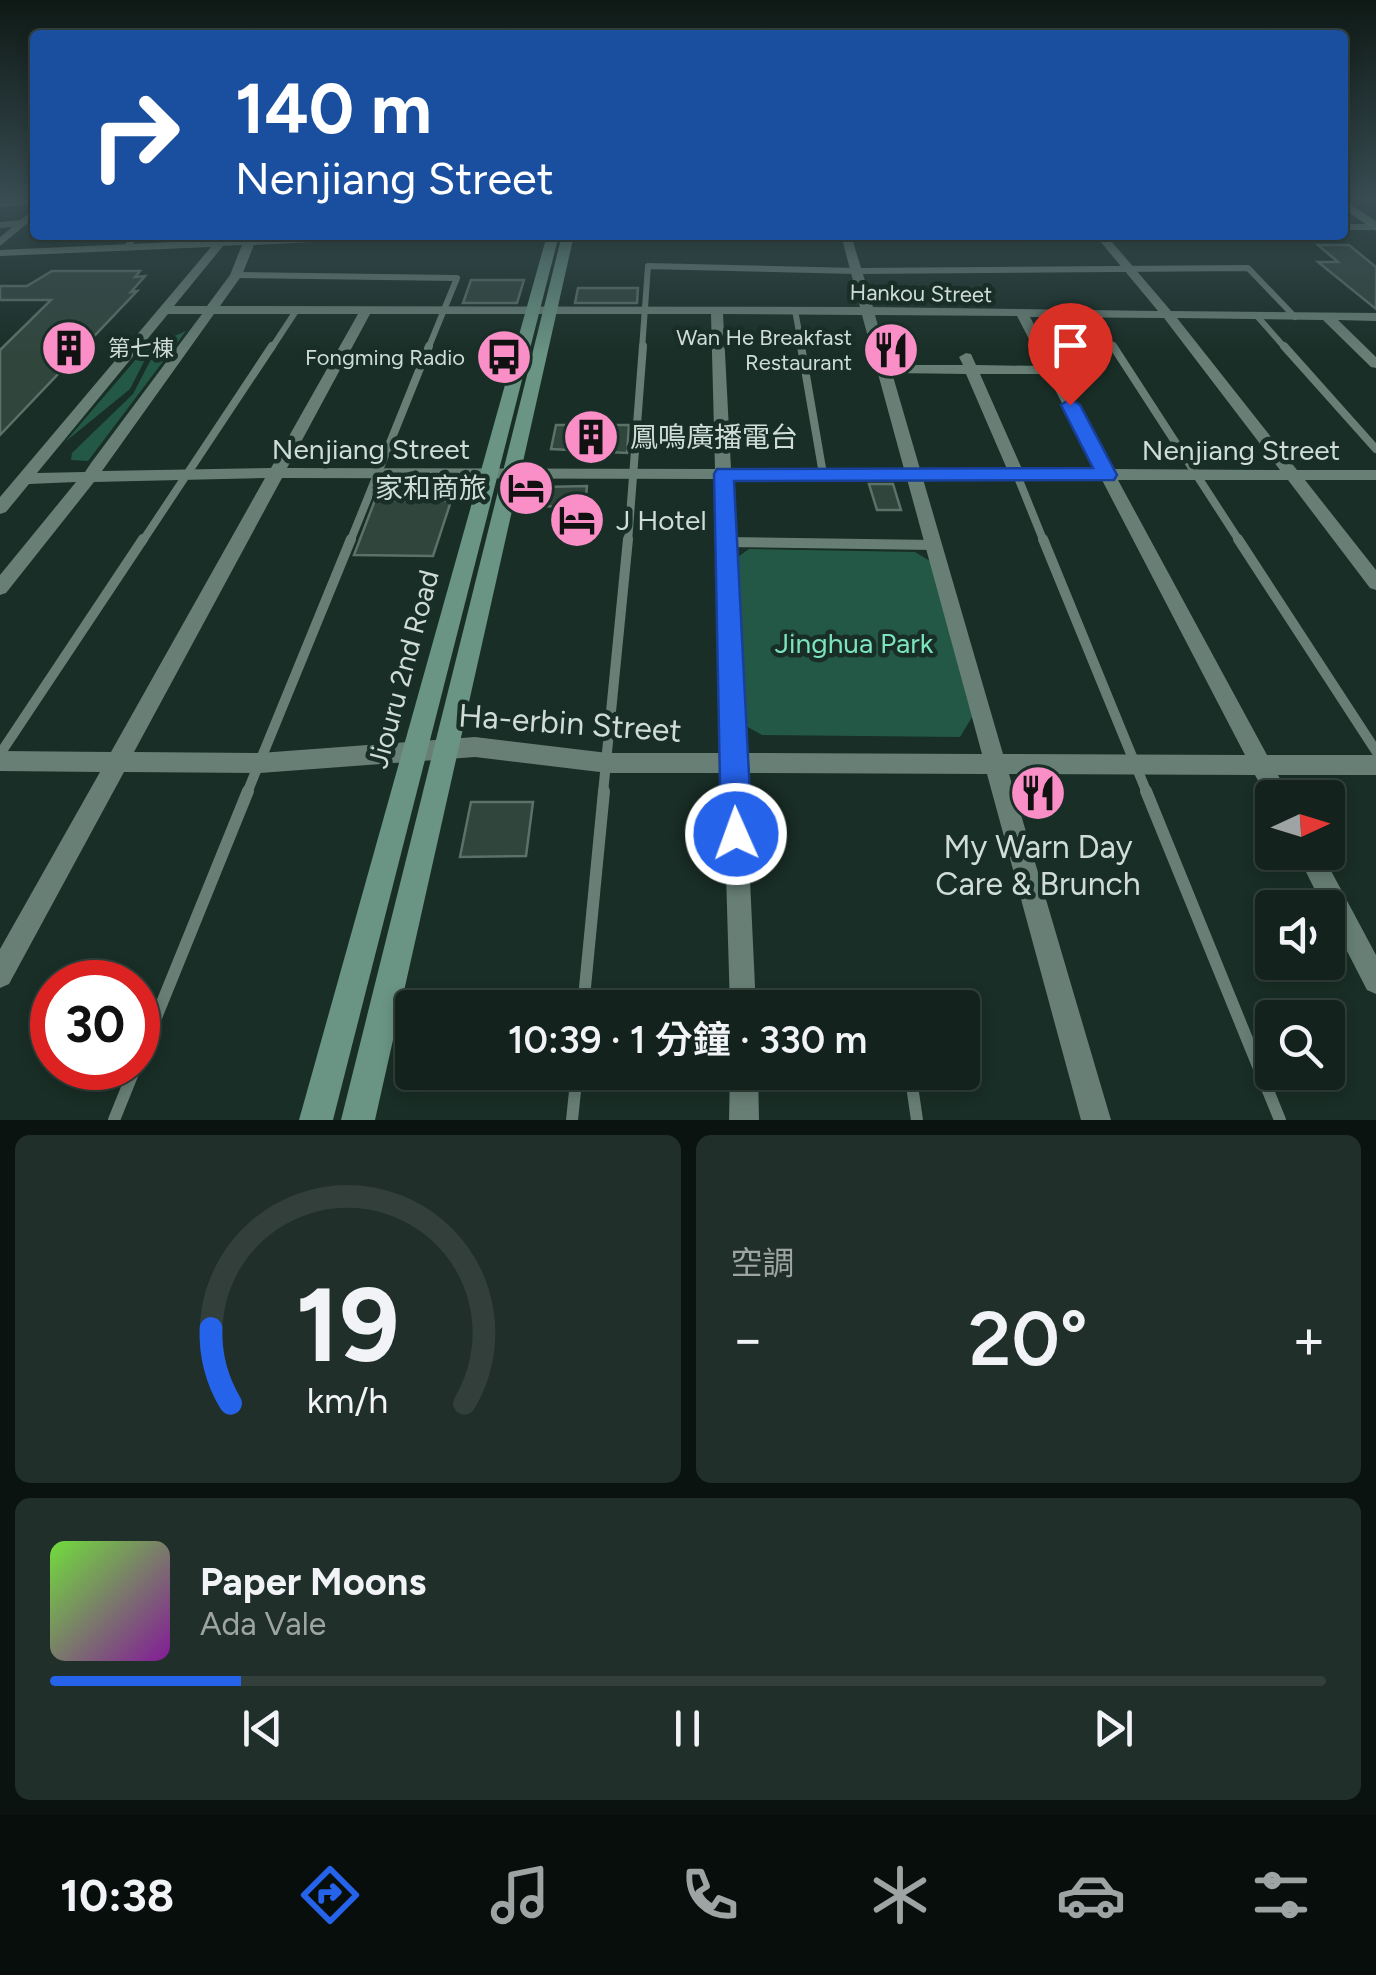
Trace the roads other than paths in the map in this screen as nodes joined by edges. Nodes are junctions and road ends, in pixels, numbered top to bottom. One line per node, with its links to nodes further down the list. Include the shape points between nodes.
1 (50, 251): 8 (street)
2 (212, 251): 12 (street)
3 (245, 251): 11 (street)
4 (551, 251): 14 (street, Jiouru 2nd Road)
5 (562, 251): 14 (street, Jiouru 2nd Road)
6 (851, 251): 10 (street)
7 (1113, 251): 9 (street)
8 (0, 254)
9 (1129, 270): 10 (lane); 24 (street); 26 (lane, via 1248,268)
10 (856, 271): 15 (lane, via 648,266); 21 (street)
11 (236, 274): 13 (street); 18 (lane, via 457,278)
12 (166, 310): 13 (street, Hankou Street); 49 (street)
13 (210, 310): 19 (street, Hankou Street); 48 (street)
14 (542, 310): 15 (street, Hankou Street); 18 (street, Hankou Street); 37 (street, Jiouru 2nd Road); 38 (street, Jiouru 2nd Road)
15 (644, 310): 16 (street, Hankou Street); 39 (lane)
16 (718, 310): 17 (street, Hankou Street); 40 (street)
17 (795, 310): 21 (street, Hankou Street); 41 (lane)
18 (444, 311): 20 (street, Hankou Street); 36 (lane)
19 (296, 312): 20 (street, Hankou Street); 34 (lane)
20 (365, 312): 35 (street)
21 (868, 312): 22 (street, Hankou Street); 31 (street)
22 (1023, 316): 23 (street, Hankou Street); 32 (street)
23 (1092, 316): 24 (street, Hankou Street); 45 (lane)
24 (1169, 316): 25 (street, Hankou Street); 46 (street)
25 (1257, 316): 26 (street, Hankou Street); 33 (lane)
26 (1295, 316): 27 (street, Hankou Street)
27 (1327, 317): 28 (street, Hankou Street); 30 (street)
28 (1376, 317)
29 (969, 363): 31 (street); 32 (street); 43 (street)
30 (1376, 364)
31 (884, 368): 42 (street)
32 (1052, 370): 44 (street)
33 (1376, 449)
34 (190, 473): 35 (street, Nenjiang Street); 48 (street, Nenjiang Street); 58 (lane)
35 (278, 474): 36 (street, Nenjiang Street); 61 (street)
36 (378, 474): 37 (street, Nenjiang Street); 59 (lane)
37 (489, 474): 38 (street, Nenjiang Street); 56 (street, Jiouru 2nd Road)
38 (511, 474): 39 (street, Nenjiang Street); 55 (street, Jiouru 2nd Road)
39 (634, 474): 40 (street, Nenjiang Street); 60 (lane)
40 (724, 474): 41 (street, Nenjiang Street); 51 (street)
41 (823, 474): 42 (street, Nenjiang Street)
42 (914, 474): 43 (street, Nenjiang Street); 52 (street)
43 (1017, 475): 44 (street, Nenjiang Street); 64 (lane)
44 (1107, 475): 45 (street, Nenjiang Street); 65 (street)
45 (1199, 475): 46 (street, Nenjiang Street); 57 (lane)
46 (1292, 475): 47 (street, Nenjiang Street); 53 (street)
47 (1376, 476)
48 (90, 478): 49 (street, Nenjiang Street); 54 (street)
49 (25, 479): 50 (street)
50 (0, 508)
51 (726, 542): 52 (lane); 62 (street)
52 (934, 545): 63 (street)
53 (1376, 583)
54 (0, 588)
55 (446, 748): 56 (street, Ha-erbin Street); 60 (street, Ha-erbin Street); 80 (street, Jiouru 2nd Road)
56 (414, 750): 59 (street, Ha-erbin Street); 79 (street, Jiouru 2nd Road)
57 (1376, 751)
58 (0, 758): 61 (street, Ha-erbin Street)
59 (260, 763): 61 (street, Ha-erbin Street); 73 (lane)
60 (608, 763): 62 (street, Ha-erbin Street); 71 (lane)
61 (118, 764): 69 (street)
62 (734, 764): 63 (street, Ha-erbin Street); 72 (street)
63 (996, 764): 64 (street, Ha-erbin Street); 84 (street)
64 (1132, 764): 65 (street, Ha-erbin Street); 85 (lane)
65 (1261, 765): 66 (street, Ha-erbin Street); 67 (street)
66 (1376, 765)
67 (1269, 780)
68 (1317, 870): 70 (street)
69 (0, 975)
70 (1376, 981)
71 (585, 990)
72 (741, 990)
73 (160, 1006)
74 (126, 1090): 78 (lane)
75 (574, 1090): 81 (lane)
76 (744, 1090): 82 (street)
77 (913, 1090): 83 (lane)
78 (114, 1120)
79 (316, 1120)
80 (358, 1120)
81 (572, 1120)
82 (744, 1120)
83 (917, 1120)
84 (1096, 1120)
85 (1280, 1120)

